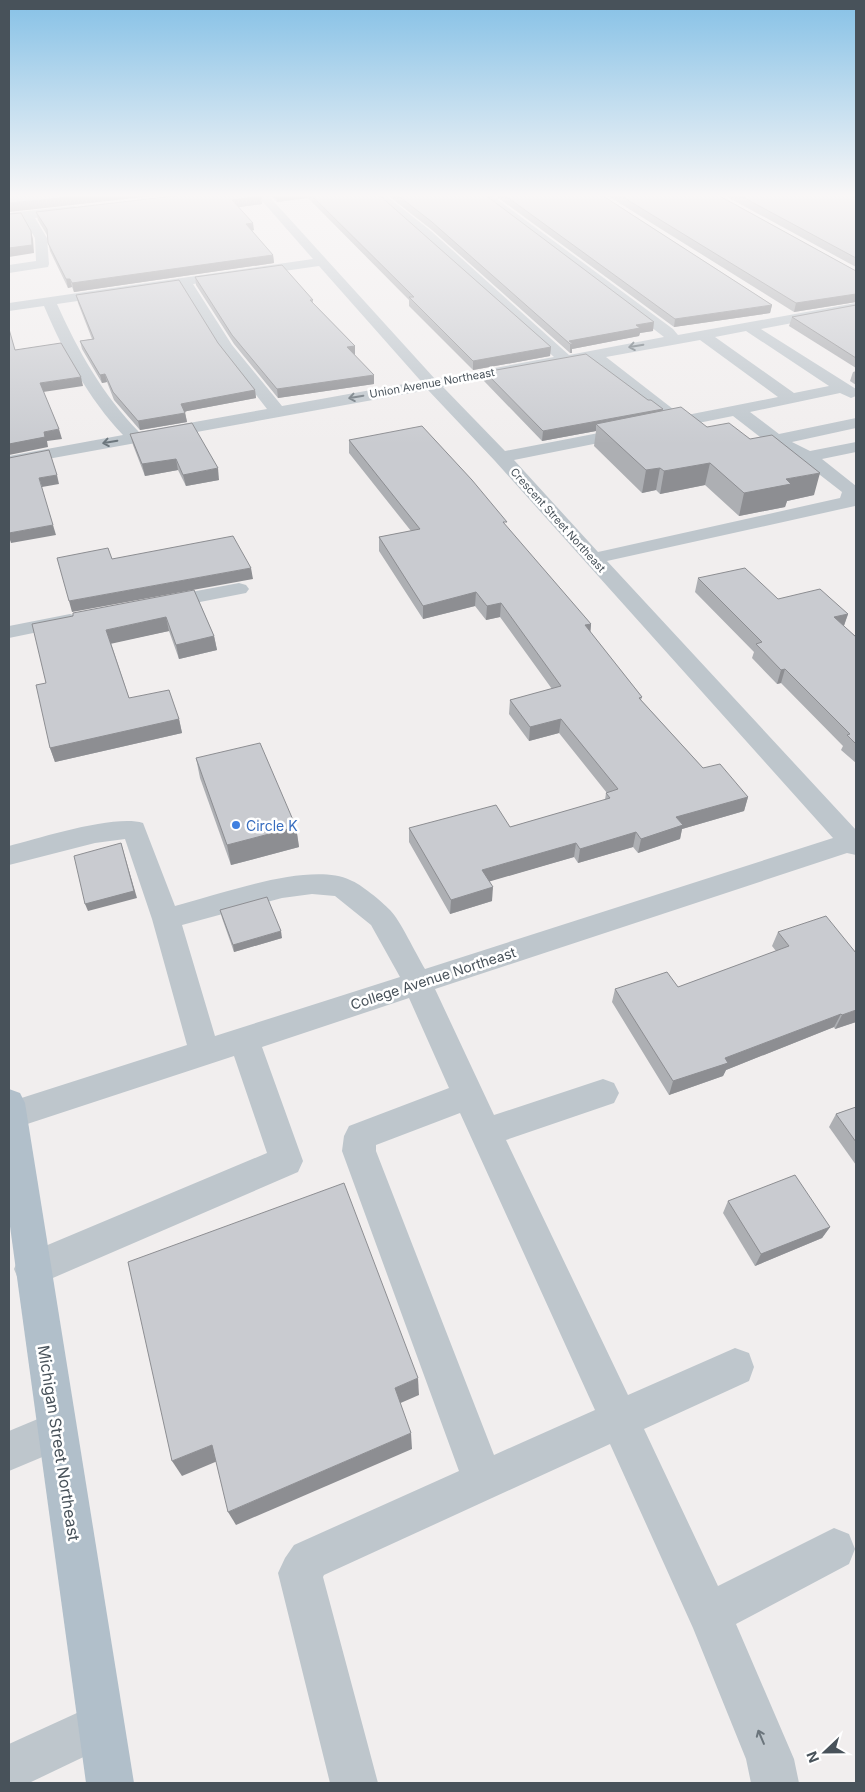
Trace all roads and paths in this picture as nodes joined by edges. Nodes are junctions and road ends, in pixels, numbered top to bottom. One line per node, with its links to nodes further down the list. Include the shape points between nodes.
1 (208, 278): 5 (street)
2 (335, 278): 16 (street, Crescent Street Northeast)
3 (475, 278): 15 (street)
4 (595, 278): 13 (street)
5 (184, 281): 6 (street); 21 (street, via 226,347)
6 (49, 301): 7 (street); 24 (street, via 90,382)
7 (9, 307)
8 (856, 307): 10 (street, Union Avenue Northeast)
9 (775, 308): 10 (street)
10 (791, 318): 11 (street, Union Avenue Northeast)
11 (747, 326): 12 (street, Union Avenue Northeast); 17 (street)
12 (701, 334): 13 (street, Union Avenue Northeast); 19 (street)
13 (673, 339): 14 (street, Union Avenue Northeast, one-way to 14)
14 (593, 354): 15 (street, Union Avenue Northeast); 22 (street)
15 (565, 359): 16 (street, Union Avenue Northeast)
16 (430, 383): 21 (street, Union Avenue Northeast, one-way to 21); 27 (street, Crescent Street Northeast)
17 (842, 388): 18 (street); 19 (street)
18 (856, 397)
19 (790, 398): 20 (street)
20 (735, 409): 22 (street); 25 (street)
21 (277, 412): 24 (street, Union Avenue Northeast)
22 (678, 421): 27 (street)
23 (856, 423): 25 (street)
24 (135, 438): 29 (street, Union Avenue Northeast, one-way to 29)
25 (776, 440): 28 (street)
26 (856, 448): 28 (street)
27 (501, 457): 30 (street, Crescent Street Northeast)
28 (808, 457): 30 (street, via 851,491 848,502)
29 (9, 461)
30 (592, 558): 35 (street, Crescent Street Northeast)
31 (239, 590): 32 (street)
32 (143, 607)
33 (86, 618): 34 (street)
34 (9, 632)
35 (855, 842): 38 (street, College Avenue Northeast)
36 (9, 854): 37 (street, via 95,834 134,829)
37 (166, 920): 38 (street, via 282,888 312,884 342,887 381,918); 40 (street)
38 (418, 983): 39 (street, College Avenue Northeast); 42 (street)
39 (244, 1040): 40 (street, College Avenue Northeast); 45 (street, via 286,1161)
40 (204, 1053): 43 (street, College Avenue Northeast)
41 (603, 1093): 44 (street)
42 (469, 1095): 44 (street); 50 (street, via 361,1136 359,1150)
43 (9, 1112): 45 (main road, Michigan Street Northeast)
44 (487, 1132): 47 (street)
45 (32, 1269): 48 (main road, Michigan Street Northeast)
46 (735, 1367): 47 (street)
47 (618, 1420): 50 (street); 52 (street)
48 (57, 1431): 49 (street); 53 (main road, Michigan Street Northeast)
49 (9, 1451)
50 (483, 1481): 56 (street, via 308,1560 300,1573)
51 (834, 1549): 52 (street)
52 (709, 1614): 57 (street, one-way to 52, via 770,1759)
53 (101, 1725): 54 (street); 55 (main road, Michigan Street Northeast)
54 (9, 1768)
55 (110, 1783)
56 (354, 1783)
57 (775, 1783)

